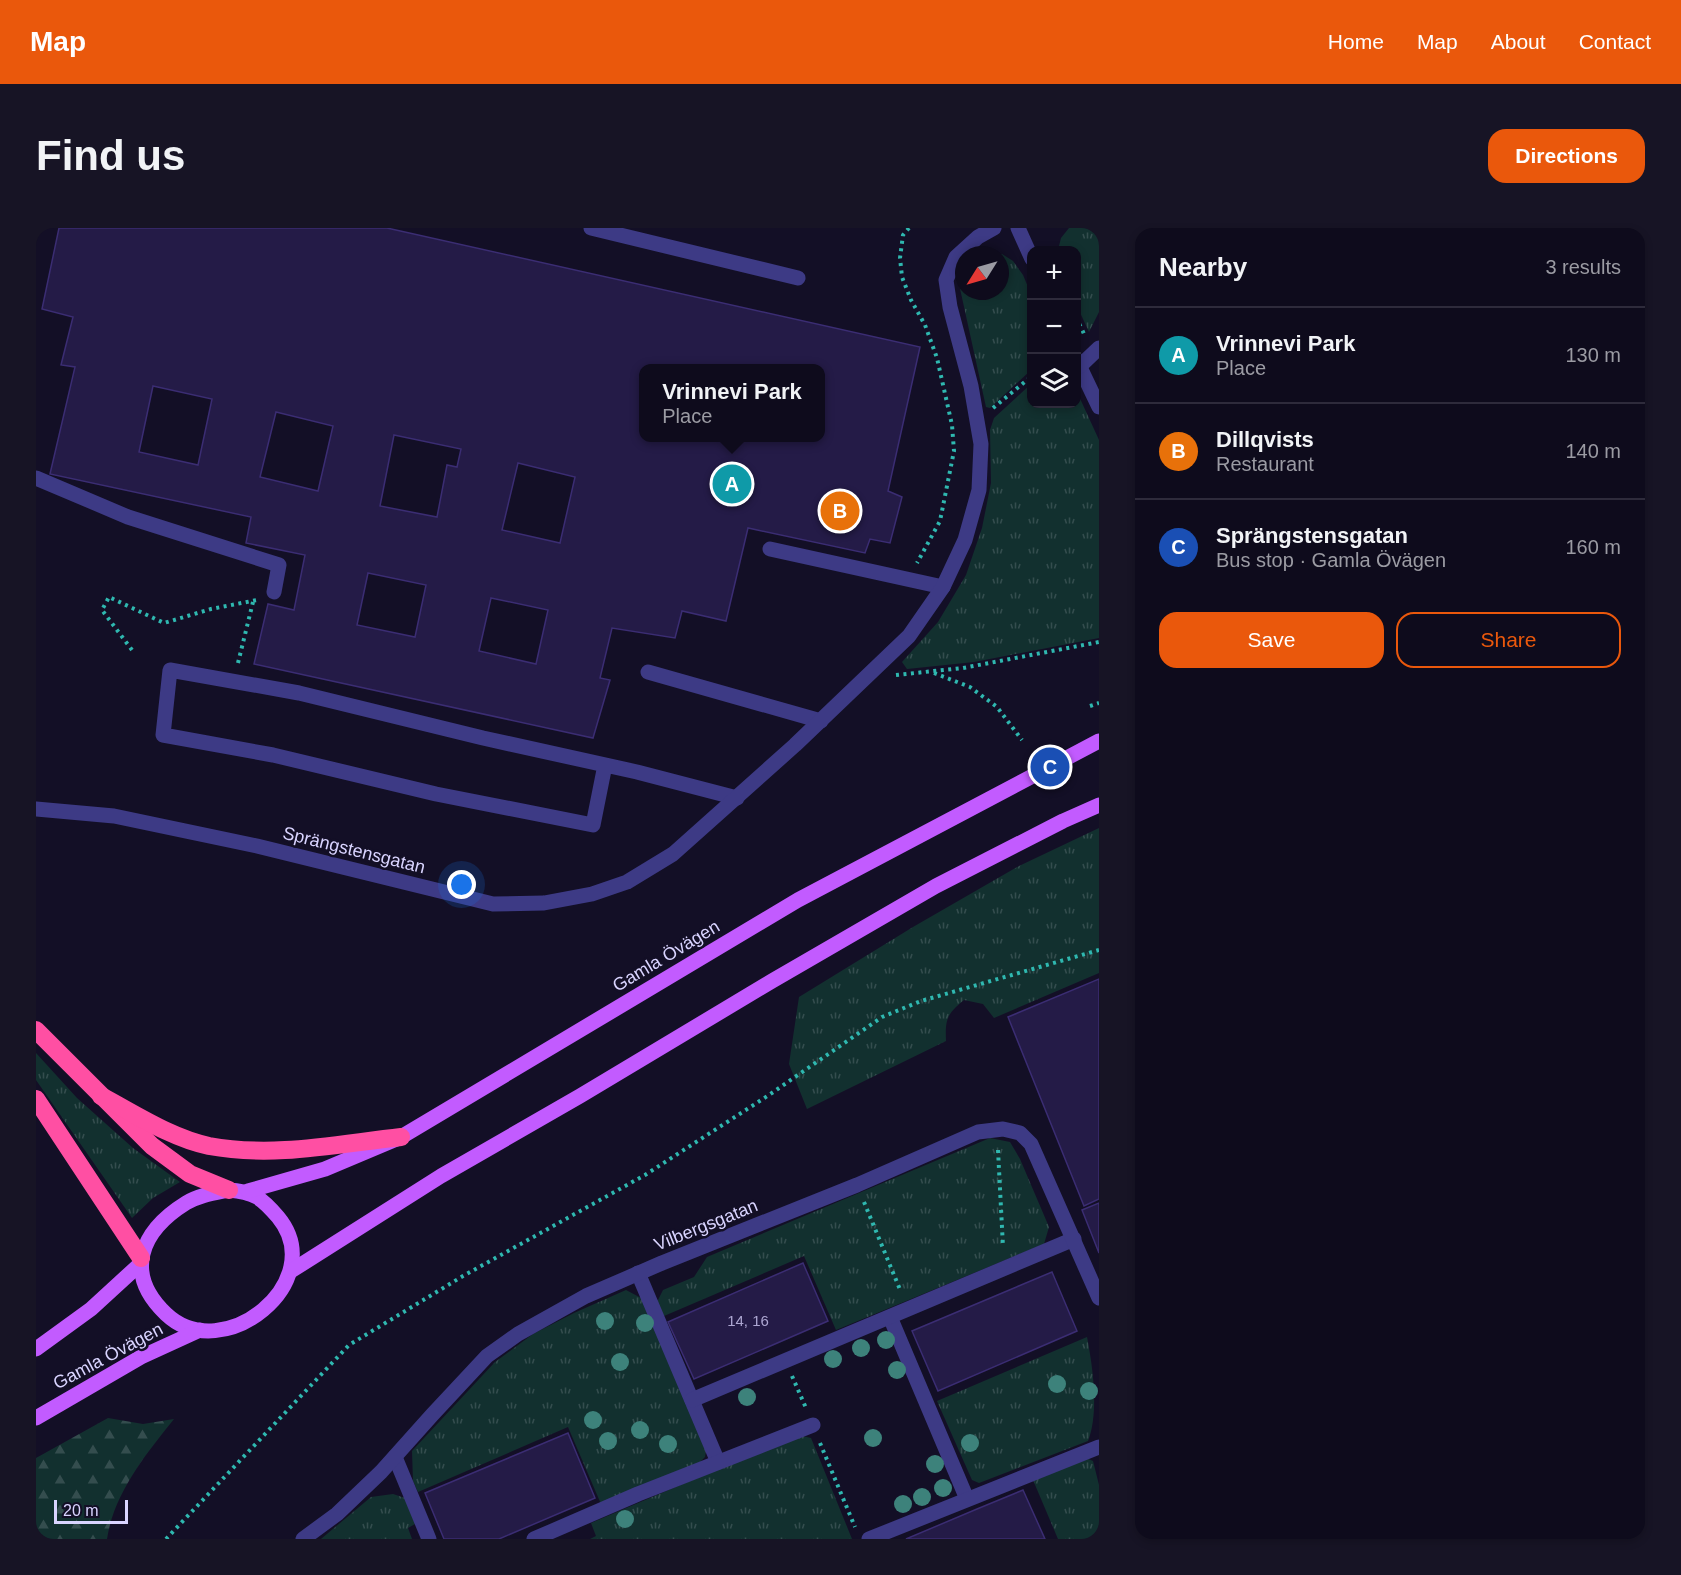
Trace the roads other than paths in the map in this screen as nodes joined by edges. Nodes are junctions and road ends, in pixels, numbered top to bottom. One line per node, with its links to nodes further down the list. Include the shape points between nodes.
1 (591, 228): 5 (street)
2 (994, 228): 12 (street, Sprängstensgatan, via 956,257 946,280 981,444 979,490 965,540)
3 (1018, 228): 4 (street)
4 (1027, 248)
5 (798, 278)
6 (1099, 348): 7 (street)
7 (1081, 360)
8 (1081, 368): 9 (street)
9 (1099, 407)
10 (36, 478): 13 (street, via 128,517 279,565)
11 (770, 549): 12 (street)
12 (943, 587): 15 (street, Sprängstensgatan, via 909,636)
13 (274, 592)
14 (648, 672): 15 (street)
15 (821, 721): 18 (street, Sprängstensgatan)
16 (1099, 741): 24 (main road, Gamla Övägen, via 798,900)
17 (605, 765): 17 (street, via 593,825 163,735 170,670 299,693); 18 (street)
18 (737, 798): 20 (street, Sprängstensgatan, via 673,854 627,882 592,894 544,903 493,904 114,816)
19 (1099, 805): 29 (main road, via 936,886 441,1176)
20 (36, 809)
21 (36, 1030): 22 (highway)
22 (101, 1096): 24 (highway, via 208,1146 261,1152 300,1151); 25 (highway, via 152,1146 190,1174)
23 (36, 1099): 28 (highway)
24 (401, 1137): 26 (main road, Gamla Övägen, via 325,1169)
25 (229, 1190): 26 (main road); 28 (main road, via 187,1203 162,1222 146,1243)
26 (248, 1191): 29 (main road, via 267,1204 286,1226 293,1248)
27 (1074, 1239): 30 (street, Vilbergsgatan, via 1031,1144 1020,1133 997,1129 978,1132); 31 (street); 32 (street)
28 (140, 1262): 33 (main road, via 145,1284 156,1304 174,1321); 34 (main road, via 91,1309)
29 (291, 1271): 33 (main road, via 279,1294 261,1313 222,1331)
30 (638, 1274): 35 (street); 39 (street, Vilbergsgatan, via 586,1296 487,1356)
31 (1099, 1298)
32 (890, 1317): 35 (street); 41 (street)
33 (200, 1330): 36 (main road, Gamla Övägen, via 141,1357)
34 (36, 1349)
35 (692, 1400): 40 (street)
36 (36, 1418)
37 (813, 1425): 40 (street)
38 (1099, 1447): 41 (street)
39 (395, 1456): 42 (street, Vilbergsgatan, via 337,1514); 43 (street)
40 (718, 1462): 44 (street)
41 (967, 1499): 45 (street)
42 (303, 1539)
43 (429, 1539)
44 (534, 1539)
45 (869, 1539)

